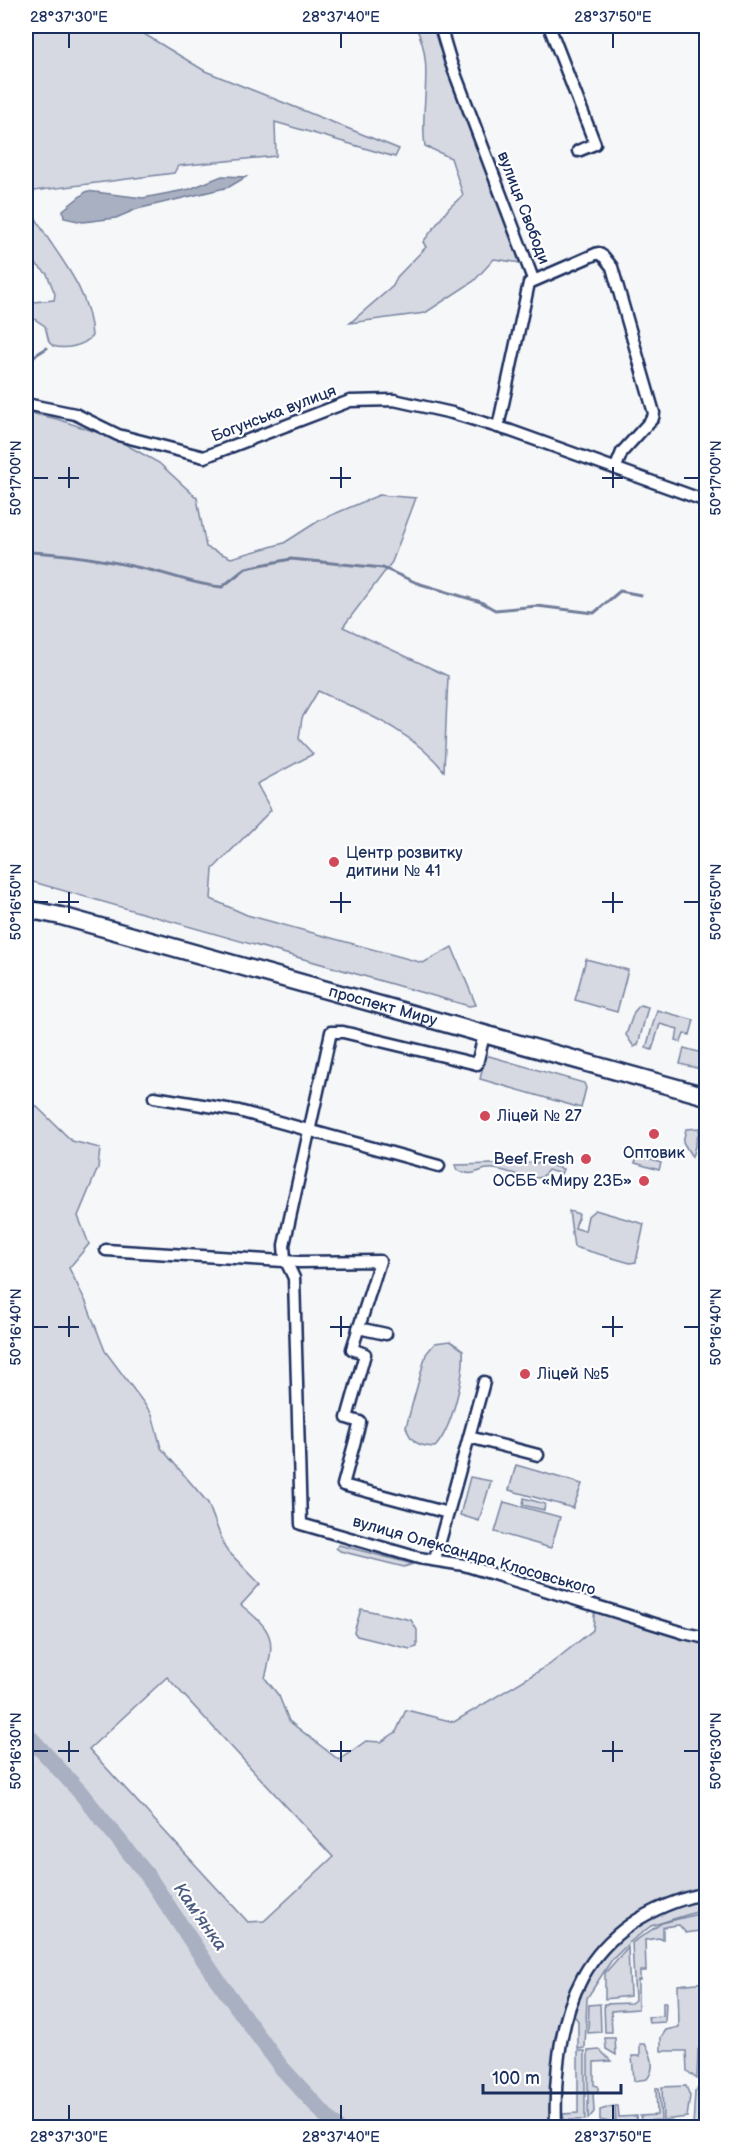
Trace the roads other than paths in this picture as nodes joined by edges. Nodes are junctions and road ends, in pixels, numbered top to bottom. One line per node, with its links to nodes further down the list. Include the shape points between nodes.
1 (440, 26): 6 (street, вулиця Свободи)
2 (549, 26): 5 (street, via 596,144)
3 (704, 26): 4 (street)
4 (706, 30)
5 (578, 151)
6 (533, 279): 8 (street); 9 (street, вулиця Свободи, via 598,253 612,267 654,413 622,452)
7 (26, 404): 8 (street, Богунська вулиця, via 75,414 118,435 204,457 350,401 394,400)
8 (498, 427): 9 (street, Богунська вулиця)
9 (616, 467): 10 (street, Богунська вулиця)
10 (706, 501)
11 (26, 901): 13 (main road, проспект Миру)
12 (26, 909): 13 (main road, проспект Миру)
13 (61, 916): 14 (main road, проспект Миру)
14 (484, 1035): 15 (main road, проспект Миру); 17 (street, via 477,1064 331,1032)
15 (706, 1096)
16 (154, 1097): 17 (street, via 239,1111)
17 (309, 1130): 18 (street); 20 (street, via 284,1245)
18 (439, 1166)
19 (106, 1250): 20 (street)
20 (285, 1260): 21 (street, via 380,1261); 27 (street, вулиця Олександра Клосовського, via 294,1278 301,1524 419,1558)
21 (358, 1328): 22 (street); 26 (street, via 352,1349 365,1354 347,1418 360,1422 343,1485)
22 (386, 1334)
23 (484, 1382): 24 (street)
24 (469, 1437): 25 (street); 26 (street)
25 (538, 1455)
26 (448, 1513): 27 (street)
27 (435, 1559): 28 (street, вулиця Олександра Клосовського)
28 (706, 1638)
29 (706, 1893): 30 (street, via 683,1898 642,1917 619,1933 589,1966 573,1994 561,2032)
30 (556, 2127)

